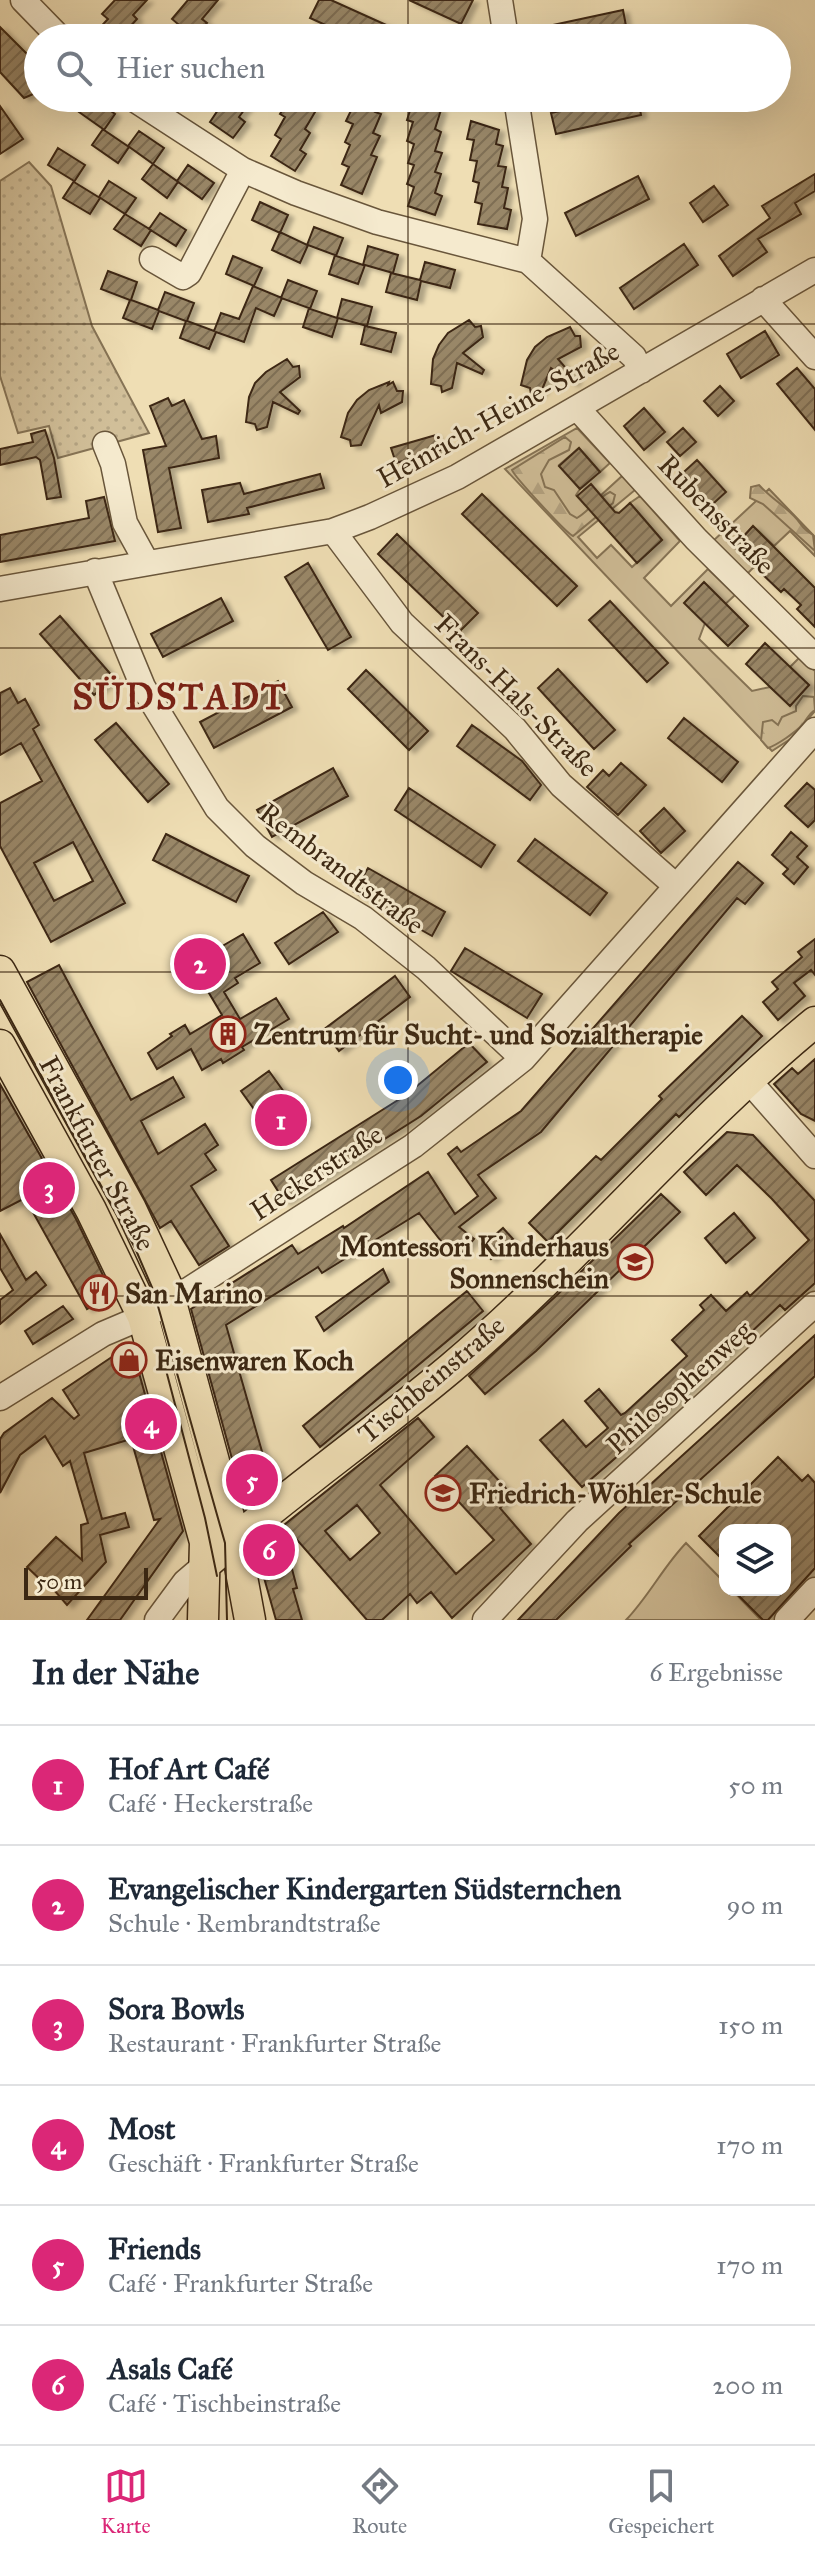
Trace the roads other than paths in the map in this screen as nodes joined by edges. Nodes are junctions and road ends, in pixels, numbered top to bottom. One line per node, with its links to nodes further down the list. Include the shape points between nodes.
1 (500, 0): 4 (street)
2 (32, 3): 3 (street)
3 (49, 24)
4 (504, 24)
5 (154, 112): 7 (street)
6 (518, 112): 9 (street, via 535,219)
7 (243, 170): 8 (street, via 189,273 183,277); 9 (street, via 377,222)
8 (152, 259)
9 (528, 261): 13 (street, via 634,357)
10 (815, 270): 11 (street, Heinrich-Heine-Straße)
11 (763, 299): 12 (street); 13 (street, Heinrich-Heine-Straße)
12 (815, 357)
13 (641, 371): 14 (street, Heinrich-Heine-Straße)
14 (578, 409): 16 (street, Heinrich-Heine-Straße, via 425,493); 20 (street, Rubensstraße, via 696,539)
15 (105, 444): 17 (street, via 125,523)
16 (333, 531): 17 (street, Heinrich-Heine-Straße); 22 (street, Frans-Hals-Straße, via 402,623 515,729 561,785)
17 (147, 563): 18 (street, Heinrich-Heine-Straße)
18 (95, 571): 19 (street, Heinrich-Heine-Straße); 27 (street, Rembrandtstraße, via 143,687 217,808 255,846 363,918 426,968)
19 (0, 589)
20 (815, 657)
21 (815, 730): 22 (street, Heckerstraße)
22 (676, 886): 27 (street, Heckerstraße)
23 (0, 971): 25 (main road, Frankfurter Straße)
24 (815, 1022): 28 (main road, Tischbeinstraße)
25 (39, 1040): 26 (street); 30 (main road, Frankfurter Straße, via 131,1209)
26 (2, 1054): 32 (main road, Frankfurter Straße, via 91,1210)
27 (523, 1059): 30 (street, Heckerstraße, via 413,1146)
28 (749, 1081): 29 (street); 35 (main road, Tischbeinstraße, via 451,1368)
29 (815, 1156)
30 (171, 1301): 32 (street, Heckerstraße); 34 (main road, Frankfurter Straße)
31 (815, 1304): 42 (street, Philosophenweg, via 577,1521)
32 (143, 1317): 33 (street, Heckerstraße, via 103,1334); 37 (main road, Frankfurter Straße, via 200,1520)
33 (0, 1398)
34 (220, 1482): 35 (main road, via 253,1498); 36 (main road, Frankfurter Straße)
35 (288, 1495): 36 (main road, Tischbeinstraße)
36 (235, 1539): 37 (main road, Tischbeinstraße); 41 (main road, Frankfurter Straße)
37 (206, 1564): 39 (street); 40 (main road, Frankfurter Straße)
38 (815, 1590): 43 (street)
39 (157, 1620)
40 (203, 1620)
41 (250, 1620)
42 (485, 1620)
43 (787, 1620)

